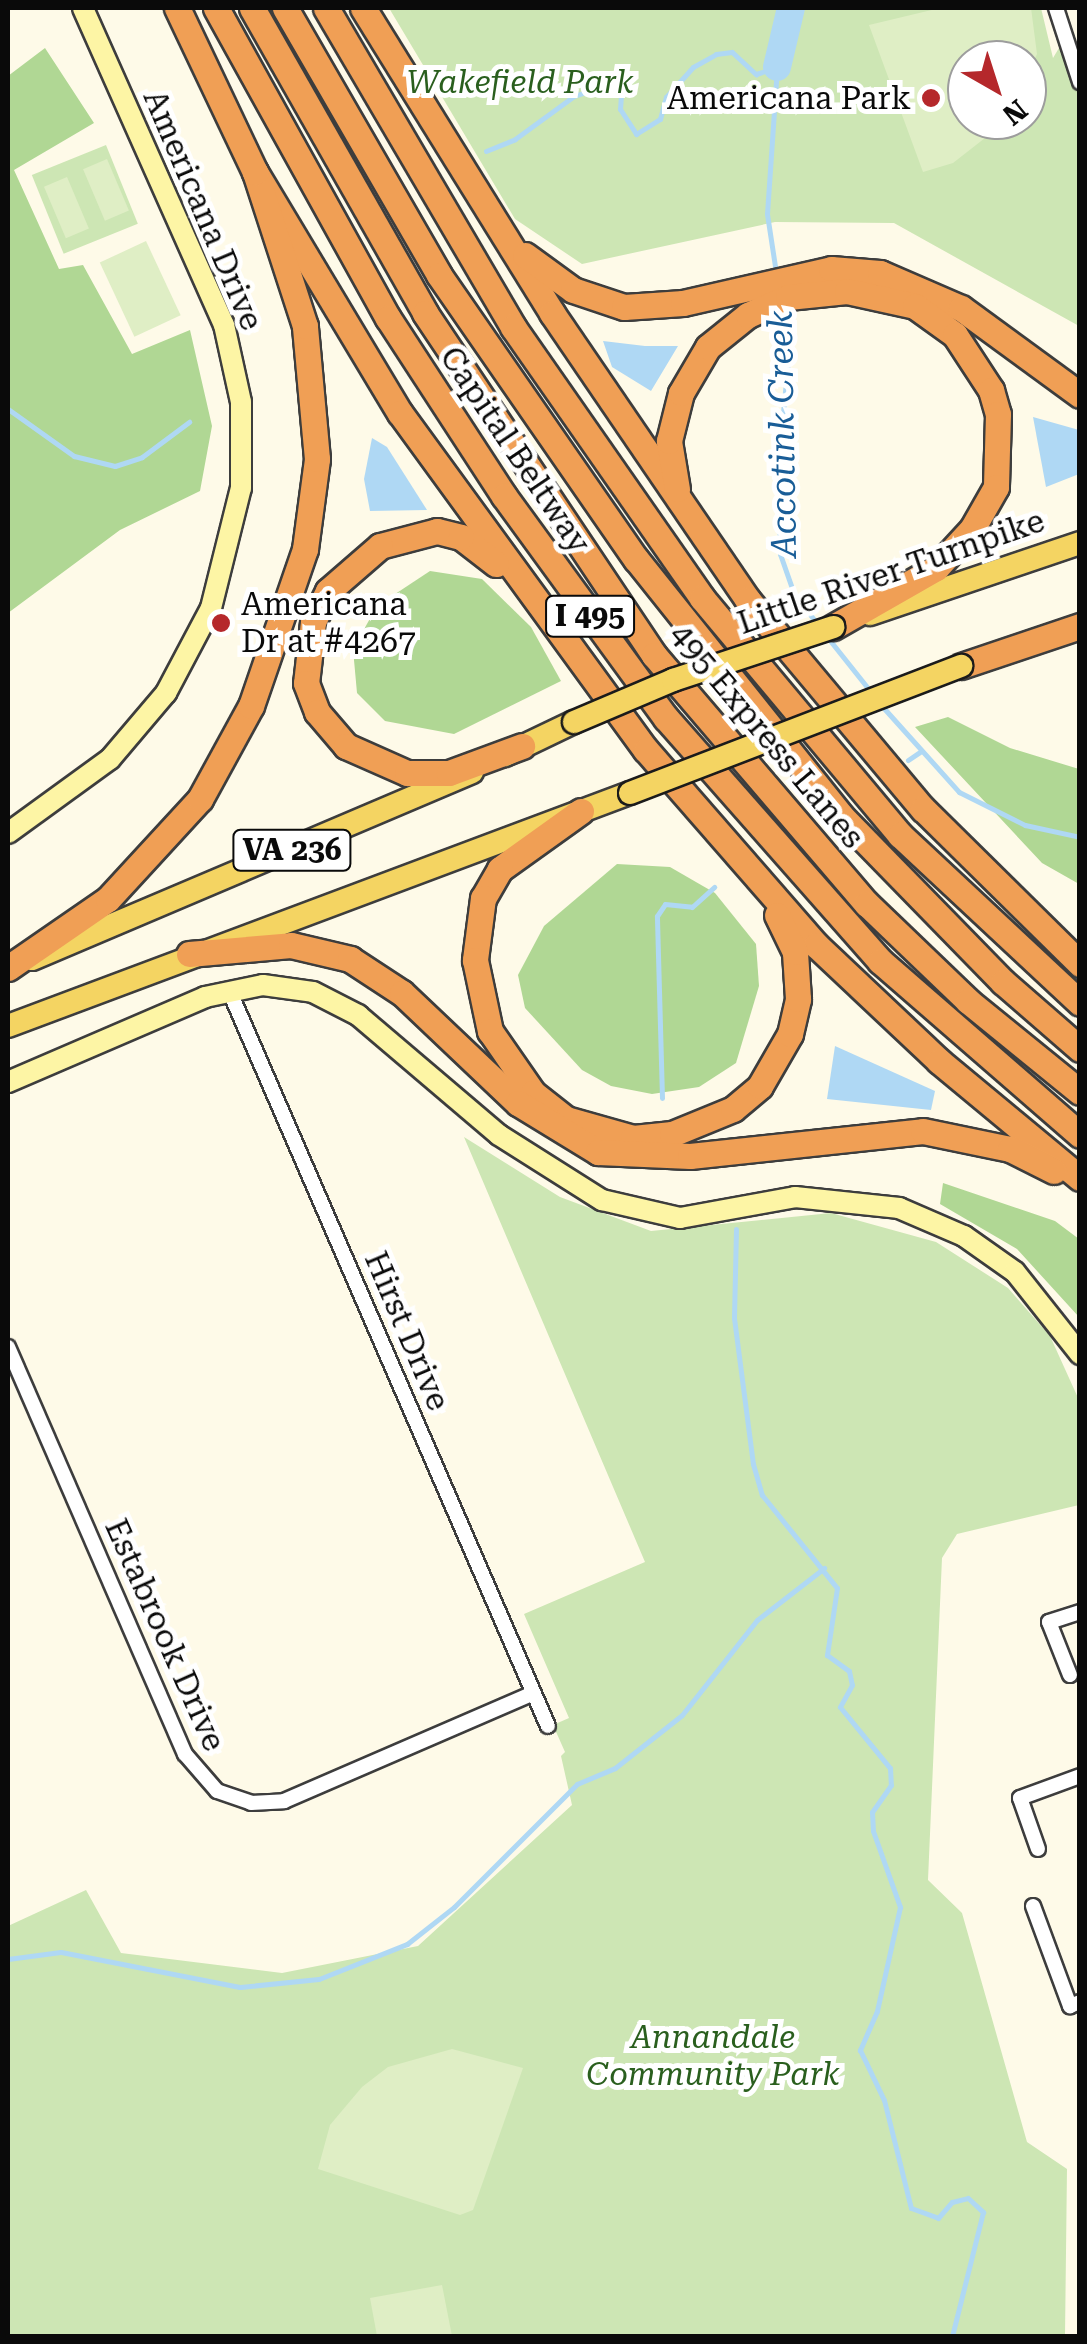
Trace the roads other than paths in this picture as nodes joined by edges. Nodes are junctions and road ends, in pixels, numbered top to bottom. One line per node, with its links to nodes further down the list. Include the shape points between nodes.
1 (83, 8): 24 (street, Americana Drive, via 224,325 241,402 241,488 212,608 166,693 98,770)
2 (178, 8): 11 (highway)
3 (216, 8): 37 (highway, Capital Beltway / I 495, via 388,318 504,496 666,718 880,961)
4 (252, 8): 36 (highway, 495 Express Lanes / I 495, via 464,377 654,655 867,904 980,1012)
5 (285, 8): 34 (highway, 495 Express Lanes / I 495, via 439,276 636,558 840,816 1003,982)
6 (326, 8): 32 (highway, Capital Beltway, via 504,312 702,598 900,835)
7 (363, 8): 10 (highway)
8 (1056, 8): 9 (street)
9 (1080, 82)
10 (446, 147): 12 (highway, via 510,240 573,290 649,307 798,274); 14 (highway)
11 (255, 172): 17 (highway, via 400,413); 30 (highway, via 294,280 313,372 317,460 300,567 250,706 200,800 108,899)
12 (848, 280): 13 (highway, via 940,296); 14 (highway, via 788,298 722,332 691,371 669,441 676,486); 16 (highway, via 935,318 970,354 998,414 1001,471 988,506)
13 (1080, 395)
14 (703, 537): 26 (highway, via 880,761)
15 (1080, 543): 16 (main road, Little River Turnpike)
16 (903, 596): 20 (highway)
17 (538, 606): 22 (highway, via 461,537 411,534 352,564 328,591 306,654 306,683 317,712 360,756 407,773 449,773); 25 (highway)
18 (1080, 618): 21 (main road, VA 236)
19 (1080, 626): 21 (highway)
20 (833, 627): 22 (main road, Little River Turnpike / VA 236, bridge)
21 (961, 666): 23 (main road, VA 236, bridge)
22 (522, 746): 30 (main road, Little River Turnpike / VA 236, via 459,779)
23 (581, 811): 25 (highway, via 500,869 483,898 475,960 478,996 509,1064 566,1120 601,1133 633,1138 704,1124 733,1109 776,1064 790,1034 799,973 786,929); 27 (main road, VA 236)
24 (8, 833)
25 (738, 857): 38 (highway, via 861,989)
26 (1020, 909): 28 (highway); 29 (highway)
27 (189, 954): 33 (main road, VA 236); 39 (highway, via 277,944 350,960 402,992 551,1128 598,1152 690,1156 923,1131 1010,1149)
28 (1080, 955)
29 (1080, 964)
30 (8, 969)
31 (229, 990): 35 (street); 41 (street, via 288,986 338,1002 517,1148 620,1208 680,1218 833,1196 940,1223 1015,1272); 44 (street, Hirst Drive)
32 (1080, 1002)
33 (8, 1026)
34 (1080, 1049)
35 (8, 1082)
36 (1080, 1092)
37 (1080, 1135)
38 (1080, 1178)
39 (1080, 1186)
40 (8, 1347): 44 (street, Estabrook Drive, via 185,1754 217,1791 252,1803 284,1800)
41 (1080, 1354)
42 (1080, 1612): 43 (street, via 1050,1622)
43 (1070, 1675)
44 (534, 1693): 45 (street, Hirst Drive)
45 (548, 1726)
46 (1080, 1776): 47 (street, via 1020,1798)
47 (1038, 1850)
48 (1032, 1906): 49 (street, via 1070,2006)
49 (1080, 2002)

